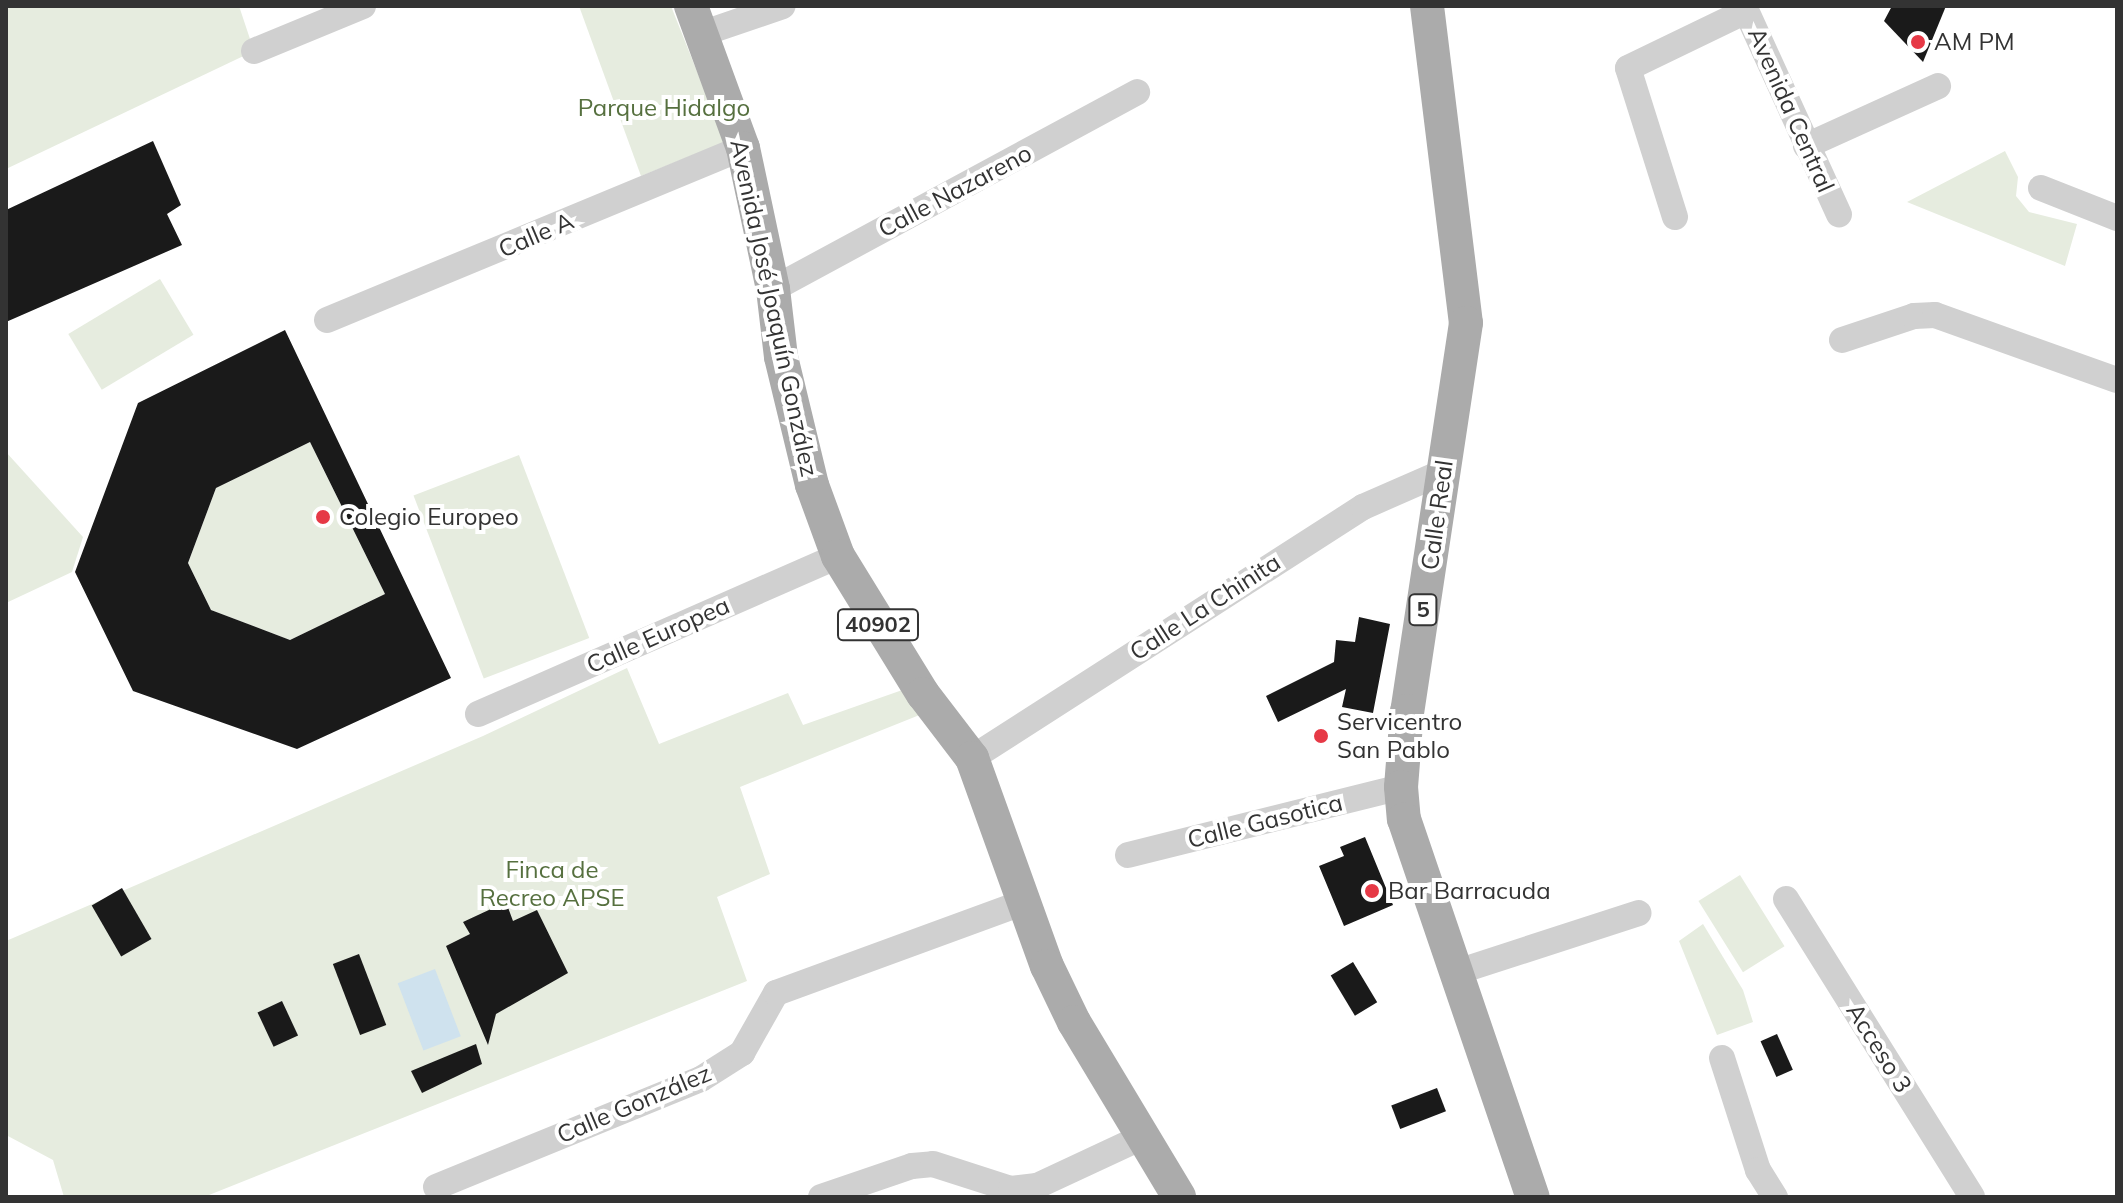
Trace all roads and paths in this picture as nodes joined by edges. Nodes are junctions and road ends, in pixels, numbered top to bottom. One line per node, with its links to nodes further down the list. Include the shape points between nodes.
1 (363, 6): 6 (street)
2 (783, 6): 5 (street)
3 (1427, 6): 19 (main road, Calle Real / 5, via 1466,323)
4 (1745, 9): 9 (street, Avenida Central); 13 (street, via 1632,61 1628,75)
5 (698, 20): 10 (main road, Avenida José Joaquín González / 40902)
6 (254, 51)
7 (1938, 86): 9 (street)
8 (1137, 92): 15 (street, Calle Nazareno)
9 (1806, 146): 12 (street, Avenida Central)
10 (743, 148): 15 (main road, Avenida José Joaquín González / 40902); 16 (street, Calle A)
11 (2041, 188): 14 (street)
12 (1839, 214)
13 (1675, 217)
14 (2117, 218)
15 (773, 289): 20 (main road, Avenida José Joaquín González / 40902, via 781,357 812,485)
16 (327, 320)
17 (1842, 340): 18 (street, via 1914,316 1935,315)
18 (2117, 380)
19 (1445, 471): 22 (street, Calle La Chinita, via 1396,489 1329,527); 23 (main road, Calle Real / 5, via 1407,711)
20 (838, 556): 21 (street, Calle Europea); 22 (main road, Avenida José Joaquín González / 40902, via 923,694)
21 (478, 714)
22 (972, 758): 26 (main road, Avenida José Joaquín González / 40902)
23 (1401, 787): 24 (street, Calle Gasotica); 28 (main road, Calle Real / 5, via 1404,819)
24 (1128, 855)
25 (1786, 899): 36 (street, Acceso 3)
26 (1025, 902): 30 (main road, Avenida José Joaquín González / 40902, via 1074,1022); 31 (street, Calle González, via 776,993 742,1053 701,1079)
27 (1639, 913): 28 (street)
28 (1454, 973): 34 (main road, Calle Real / 5)
29 (1722, 1058): 35 (street, via 1758,1170)
30 (1144, 1136): 32 (street, via 1037,1186 1011,1189 933,1164 912,1166); 33 (main road, Avenida José Joaquín González / 40902)
31 (436, 1187)
32 (821, 1197)
33 (1179, 1197)
34 (1533, 1197)
35 (1775, 1197)
36 (1972, 1197)

